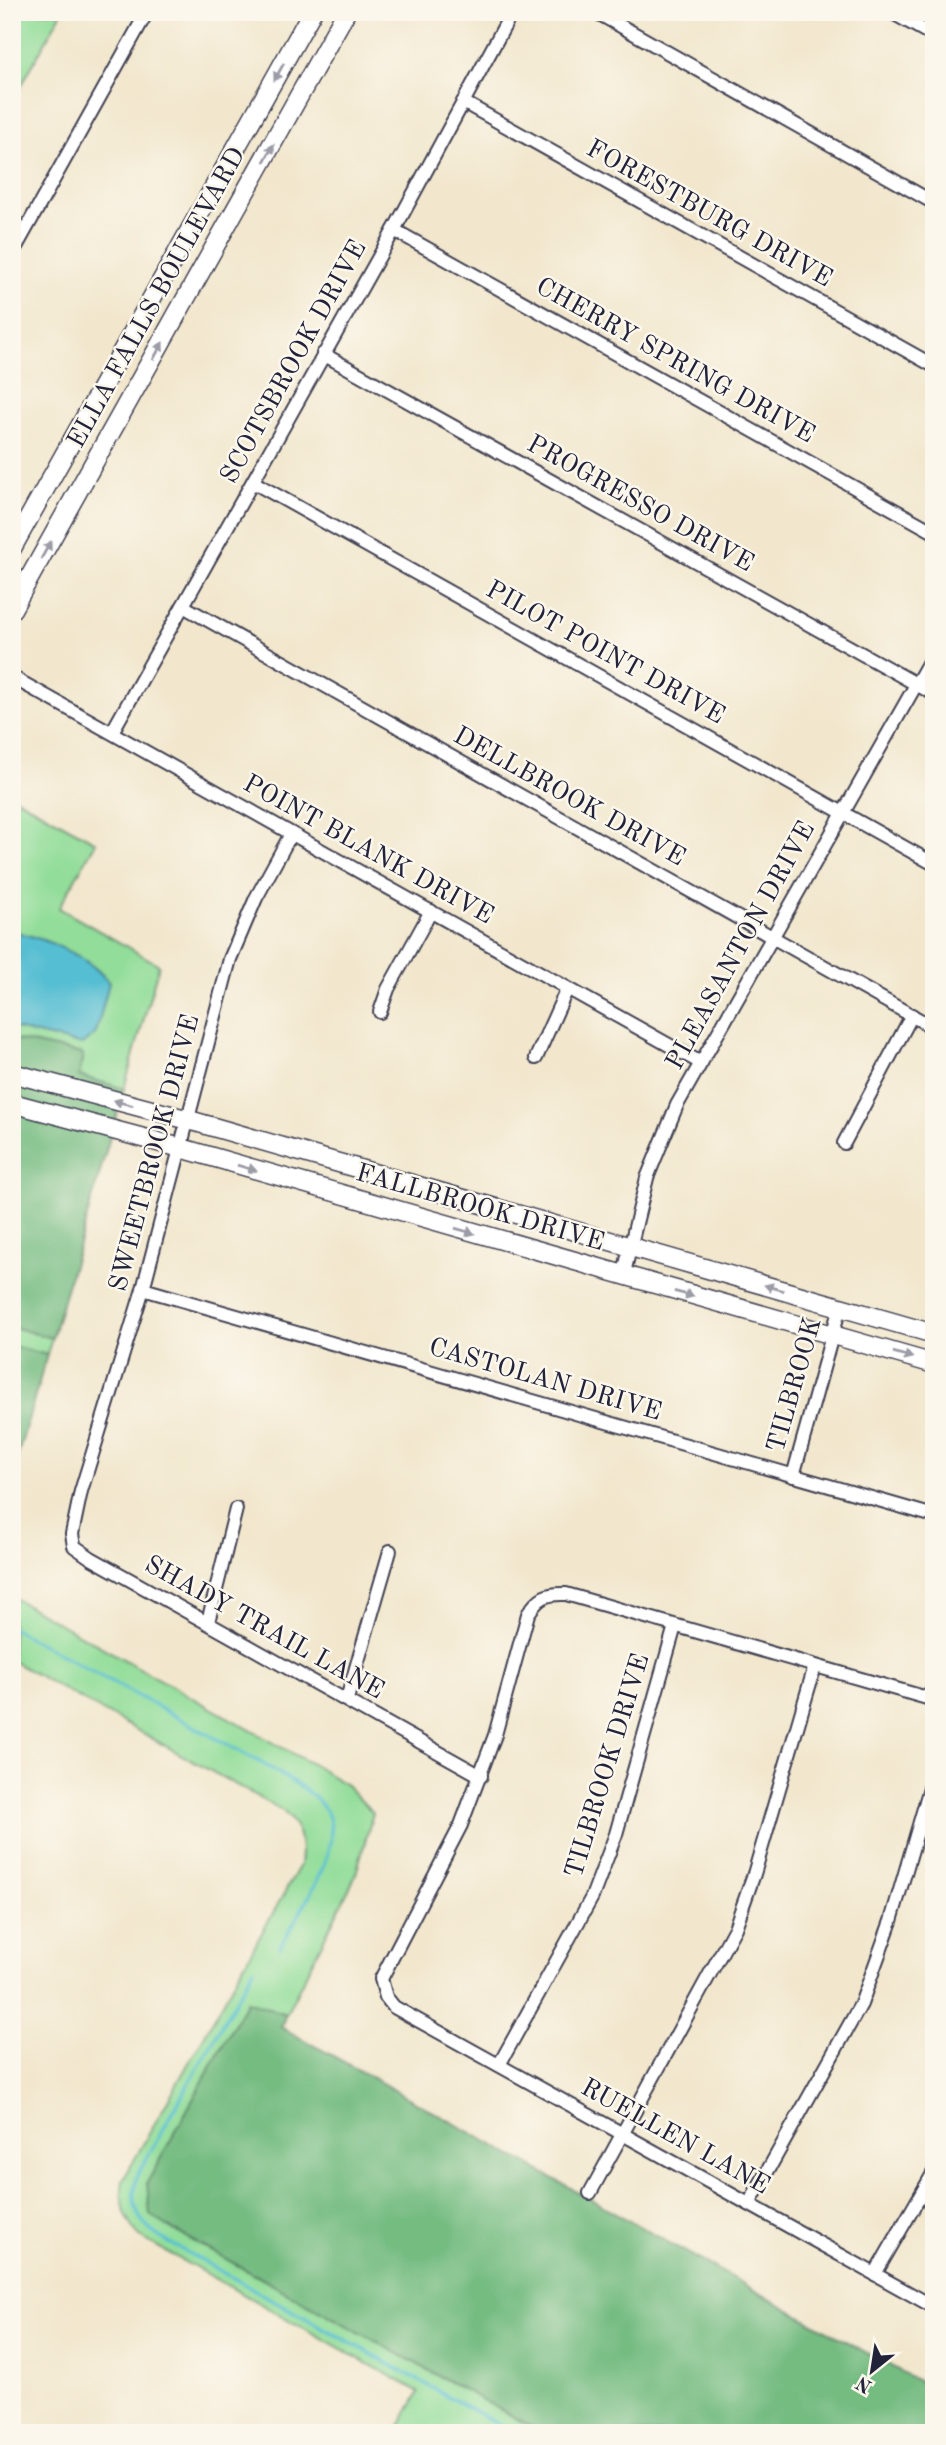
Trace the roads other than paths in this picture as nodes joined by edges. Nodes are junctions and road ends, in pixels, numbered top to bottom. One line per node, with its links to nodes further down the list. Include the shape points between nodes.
1 (147, 12): 13 (street)
2 (312, 12): 9 (main road, ELLA FALLS BOULEVARD, one-way to 9)
3 (346, 12): 10 (main road, ELLA FALLS BOULEVARD, one-way to 3)
4 (512, 12): 8 (street, SCOTSBROOK DRIVE)
5 (596, 12): 11 (street)
6 (891, 12): 7 (street)
7 (934, 36)
8 (463, 102): 12 (street, SCOTSBROOK DRIVE); 15 (street, FORESTBURG DRIVE)
9 (224, 171): 10 (main road); 16 (main road, ELLA FALLS BOULEVARD)
10 (250, 186): 17 (main road, ELLA FALLS BOULEVARD, one-way to 10)
11 (934, 203)
12 (394, 230): 14 (street, SCOTSBROOK DRIVE); 19 (street, CHERRY SPRING DRIVE)
13 (12, 254)
14 (323, 354): 18 (street, SCOTSBROOK DRIVE); 25 (street, PROGRESSO DRIVE)
15 (934, 366)
16 (100, 394): 17 (main road); 20 (main road, ELLA FALLS BOULEVARD)
17 (125, 409): 22 (main road, ELLA FALLS BOULEVARD, one-way to 17)
18 (253, 482): 21 (street, SCOTSBROOK DRIVE); 28 (street, PILOT POINT DRIVE)
19 (934, 531)
20 (12, 548)
21 (183, 606): 27 (street, SCOTSBROOK DRIVE); 32 (street, DELLBROOK DRIVE)
22 (12, 609)
23 (934, 653): 25 (street, PLEASANTON DRIVE)
24 (12, 677): 27 (street, POINT BLANK DRIVE)
25 (916, 685): 26 (street, PROGRESSO DRIVE); 28 (street, PLEASANTON DRIVE)
26 (934, 694)
27 (112, 732): 29 (street, POINT BLANK DRIVE)
28 (842, 813): 30 (street, PILOT POINT DRIVE); 32 (street, PLEASANTON DRIVE)
29 (291, 834): 31 (street, POINT BLANK DRIVE); 41 (street, SWEETBROOK DRIVE, via 230,959)
30 (934, 864)
31 (431, 911): 33 (street, POINT BLANK DRIVE); 34 (street)
32 (771, 936): 35 (street, DELLBROOK DRIVE); 38 (street, PLEASANTON DRIVE)
33 (568, 989): 37 (street); 38 (street, POINT BLANK DRIVE)
34 (380, 1012)
35 (912, 1015): 36 (street, DELLBROOK DRIVE); 42 (street)
36 (934, 1028)
37 (536, 1058)
38 (701, 1063): 46 (street, PLEASANTON DRIVE, via 662,1135)
39 (12, 1073): 41 (main road, FALLBROOK DRIVE, one-way to 39)
40 (12, 1103): 43 (main road, FALLBROOK DRIVE)
41 (189, 1120): 43 (street, SWEETBROOK DRIVE); 44 (main road, FALLBROOK DRIVE)
42 (844, 1143)
43 (181, 1148): 45 (main road, FALLBROOK DRIVE, one-way to 45); 48 (street, SWEETBROOK DRIVE)
44 (382, 1176): 45 (main road); 46 (main road, FALLBROOK DRIVE)
45 (374, 1205): 47 (main road, FALLBROOK DRIVE, one-way to 47)
46 (630, 1247): 47 (street, PLEASANTON DRIVE); 49 (main road, FALLBROOK DRIVE, one-way to 46)
47 (623, 1277): 51 (main road, FALLBROOK DRIVE, one-way to 51)
48 (143, 1289): 53 (street, CASTOLAN DRIVE); 54 (street, SWEETBROOK DRIVE)
49 (841, 1307): 50 (main road, FALLBROOK DRIVE); 51 (street, TILBROOK)
50 (934, 1334)
51 (834, 1335): 52 (main road, FALLBROOK DRIVE, one-way to 52); 53 (street, TILBROOK)
52 (934, 1364)
53 (793, 1476): 56 (street, CASTOLAN DRIVE)
54 (81, 1491): 58 (street, SHADY TRAIL LANE, via 72,1534 75,1545)
55 (236, 1509): 58 (street)
56 (934, 1516)
57 (390, 1551): 61 (street)
58 (208, 1622): 61 (street, SHADY TRAIL LANE)
59 (675, 1626): 60 (street); 64 (street, via 566,1594 538,1598 528,1614); 65 (street, TILBROOK DRIVE, via 616,1834 592,1896)
60 (816, 1666): 62 (street); 66 (street, via 735,1928)
61 (347, 1699): 64 (street, SHADY TRAIL LANE)
62 (934, 1700)
63 (934, 1774): 69 (street, via 891,1921 860,2004)
64 (481, 1776): 65 (street, RUELLEN LANE, via 455,1837 381,1979 394,2007)
65 (499, 2065): 66 (street, RUELLEN LANE)
66 (623, 2136): 68 (street); 69 (street, RUELLEN LANE)
67 (934, 2172): 70 (street)
68 (590, 2193)
69 (749, 2204): 70 (street, RUELLEN LANE)
70 (875, 2274): 71 (street, RUELLEN LANE)
71 (934, 2307)

